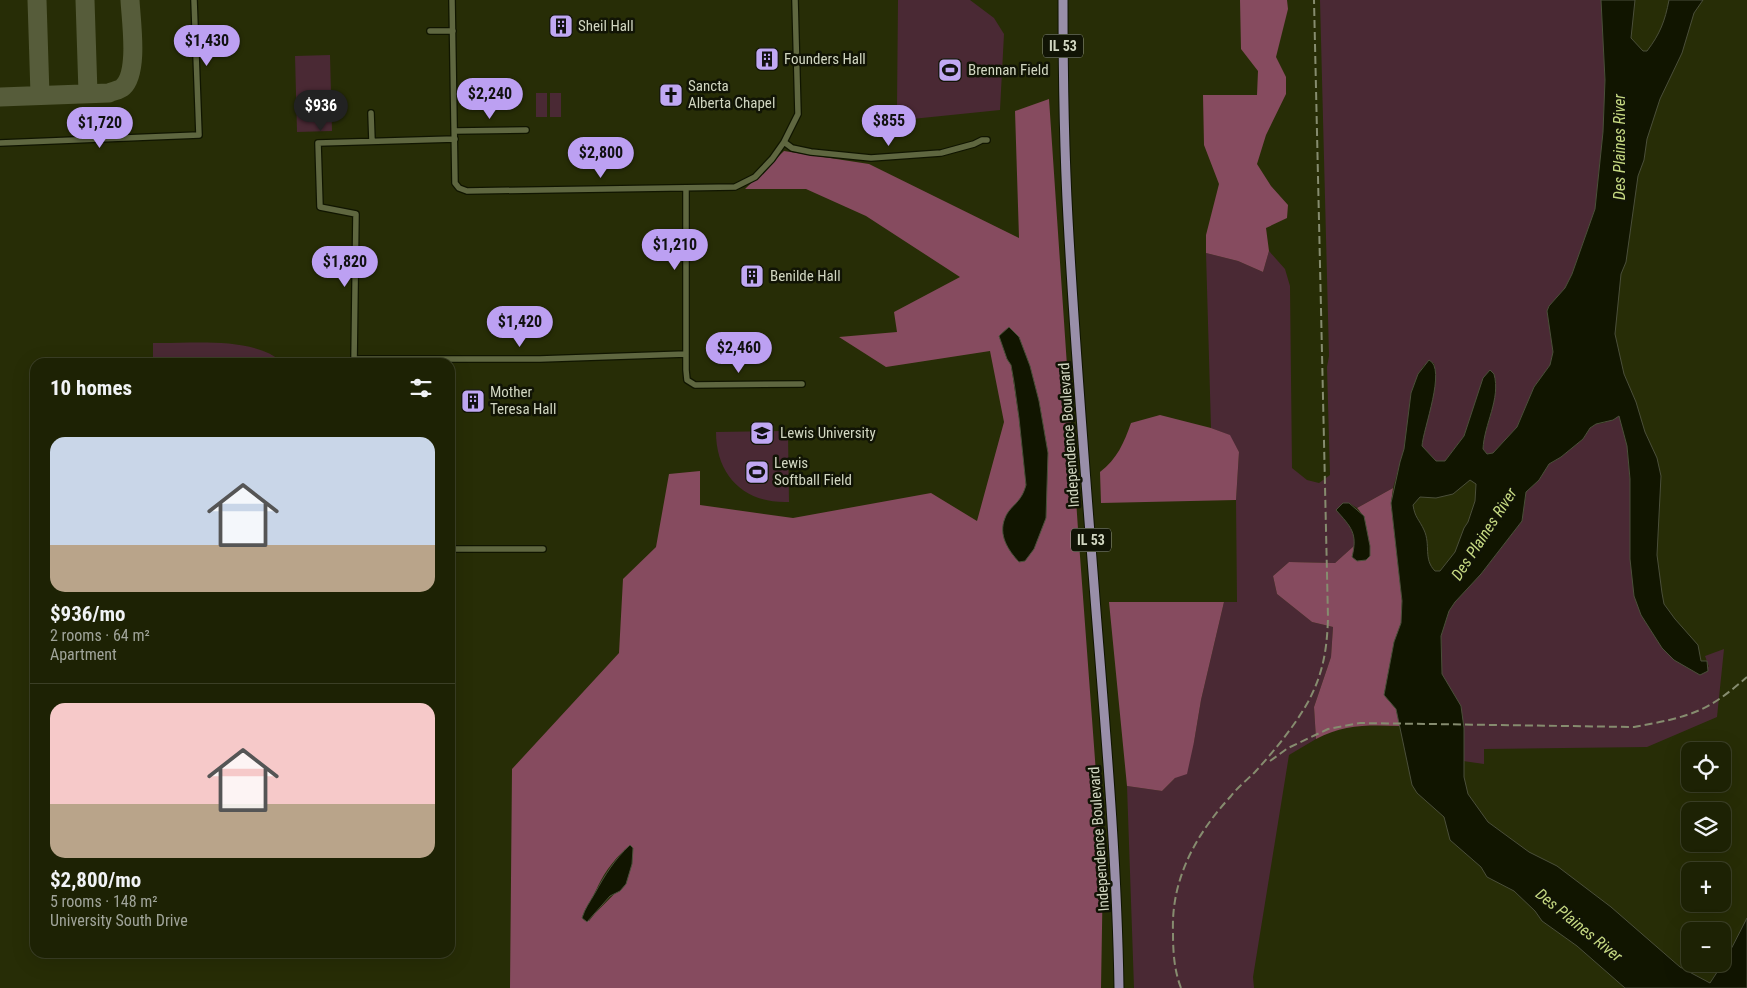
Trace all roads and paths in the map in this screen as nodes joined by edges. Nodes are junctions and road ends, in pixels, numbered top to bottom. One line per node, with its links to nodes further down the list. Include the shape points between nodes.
1 (194, 0): 14 (street, via 198,135)
2 (452, 0): 6 (street)
3 (795, 0): 13 (street, via 798,114)
4 (1063, 0): 22 (main road, Independence Boulevard / IL 53, via 1068,218 1112,815)
5 (430, 31): 6 (street)
6 (453, 31): 9 (street)
7 (370, 114): 12 (street)
8 (526, 130): 9 (street)
9 (455, 131): 10 (street)
10 (455, 139): 12 (street); 15 (street, via 455,183 468,191)
11 (987, 140): 13 (street, via 941,154 871,158 811,152 792,148)
12 (372, 141): 17 (street, via 318,143 320,206 356,214)
13 (784, 142): 15 (street, via 754,177 735,187)
14 (0, 143)
15 (686, 188): 16 (street)
16 (686, 354): 18 (street); 19 (street, via 688,380 695,385)
17 (354, 358)
18 (455, 360)
19 (802, 384)
20 (543, 549): 21 (street)
21 (455, 550)
22 (1119, 988)

